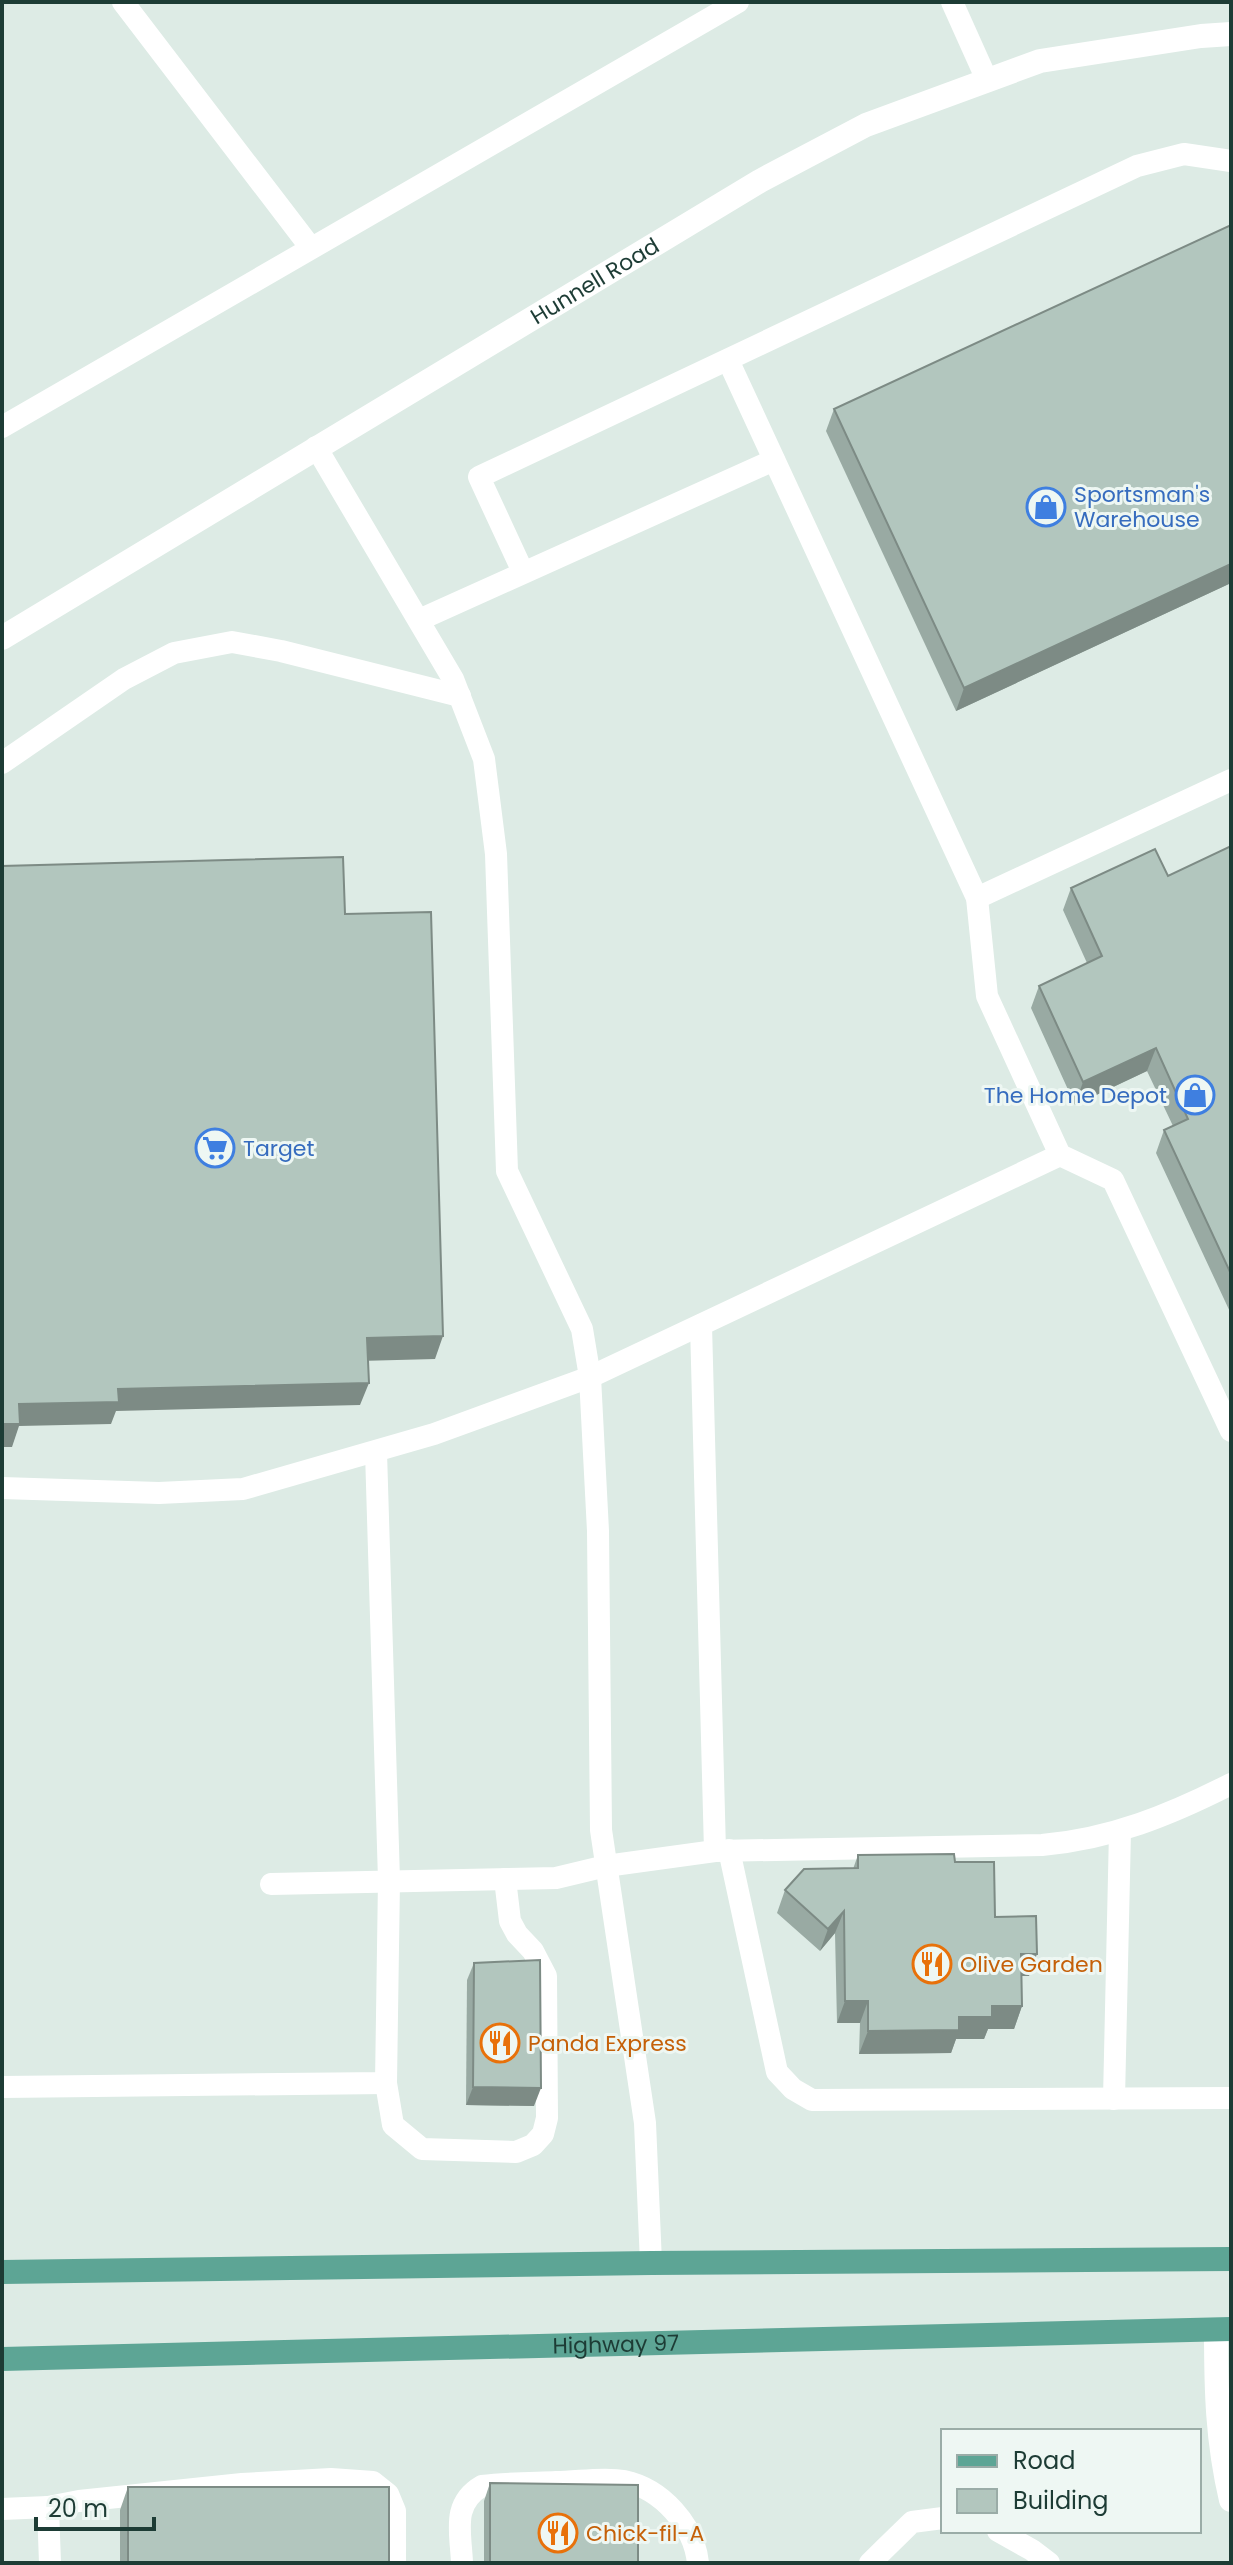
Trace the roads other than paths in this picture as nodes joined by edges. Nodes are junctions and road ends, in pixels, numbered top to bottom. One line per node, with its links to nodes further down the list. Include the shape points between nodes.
1 (123, 2): 7 (lane)
2 (738, 2): 7 (lane)
3 (952, 2): 5 (lane)
4 (1231, 34): 5 (street, Hunnell Road, via 1040,61)
5 (987, 80): 10 (street, Hunnell Road, via 866,125 760,181)
6 (1231, 161): 8 (lane, via 1184,154 1137,166)
7 (311, 248): 9 (lane)
8 (728, 360): 11 (lane); 12 (lane, via 479,477)
9 (2, 427)
10 (316, 447): 13 (lane); 14 (street, Hunnell Road)
11 (774, 460): 12 (lane); 18 (lane)
12 (523, 572): 13 (lane)
13 (419, 620): 15 (lane)
14 (2, 638)
15 (460, 696): 16 (lane, via 232,642 174,653 124,679); 21 (lane, via 484,759 496,854 507,1171 582,1329)
16 (2, 763)
17 (1231, 780): 18 (lane)
18 (977, 898): 19 (lane, via 987,996)
19 (1060, 1155): 20 (lane); 22 (lane, via 1113,1180)
20 (701, 1325): 21 (lane); 27 (lane)
21 (590, 1377): 23 (lane); 28 (lane)
22 (1231, 1431)
23 (376, 1452): 24 (lane, via 243,1489 159,1493); 30 (lane)
24 (2, 1488)
25 (1231, 1784): 26 (lane)
26 (1120, 1831): 27 (lane, via 1042,1845); 35 (lane)
27 (722, 1850): 28 (lane); 35 (lane, via 777,2072 793,2089 812,2100)
28 (606, 1866): 29 (lane, via 556,1878); 37 (lane, via 645,2123)
29 (505, 1879): 30 (lane); 32 (lane, via 510,1921 546,1976 543,2134 516,2152 422,2149 393,2125)
30 (389, 1880): 31 (lane); 32 (lane)
31 (271, 1884)
32 (386, 2083): 33 (lane)
33 (2, 2087)
34 (1231, 2098): 35 (lane)
35 (1114, 2099)
36 (1231, 2259): 37 (main road)
37 (651, 2263): 38 (main road)
38 (2, 2272)
39 (1223, 2330): 40 (main road, Highway 97); 41 (street, via 1216,2416)
40 (2, 2359)
41 (1231, 2500)
42 (48, 2507): 43 (lane); 46 (lane); 47 (lane, via 242,2484 373,2482 388,2494 395,2511)
43 (2, 2509)
44 (941, 2518): 50 (lane, via 912,2522)
45 (1002, 2533): 51 (lane)
46 (50, 2563)
47 (395, 2563)
48 (462, 2563): 49 (lane, via 462,2507 482,2486 622,2480 664,2501 681,2519)
49 (698, 2563)
50 (870, 2563)
51 (1049, 2563)

